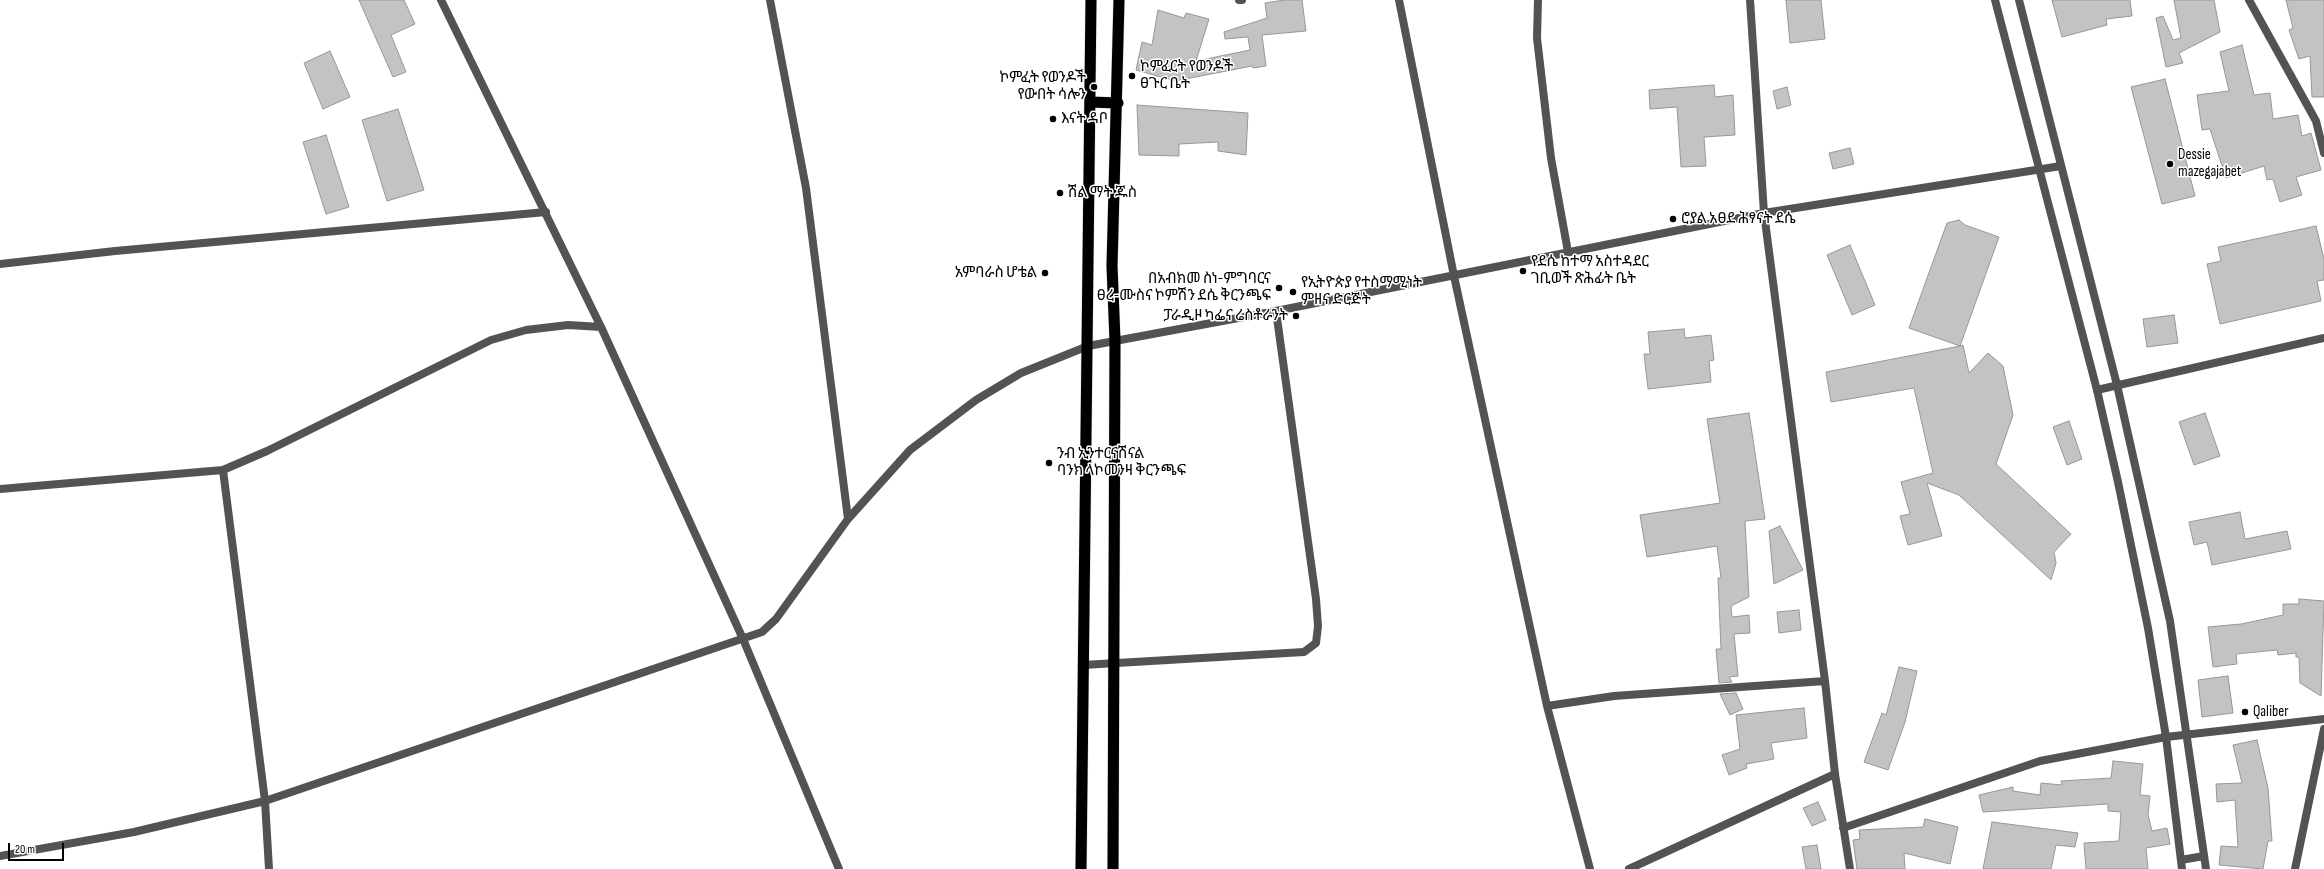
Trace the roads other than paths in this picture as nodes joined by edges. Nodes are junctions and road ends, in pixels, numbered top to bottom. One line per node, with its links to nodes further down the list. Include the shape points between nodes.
1 (442, 0): 17 (street)
2 (770, 0): 31 (street, via 806,188)
3 (1091, 0): 11 (highway)
4 (1119, 0): 12 (highway)
5 (1399, 0): 21 (street)
6 (1538, 0): 19 (street, via 1537,38 1551,158)
7 (1750, 0): 18 (street)
8 (1995, 0): 16 (street)
9 (2019, 0): 15 (street)
10 (2250, 0): 13 (street)
11 (1090, 102): 12 (highway); 26 (highway)
12 (1118, 103): 25 (highway, via 1112,266)
13 (2320, 120): 14 (street)
14 (2324, 153)
15 (2061, 166): 16 (street); 27 (street)
16 (2040, 170): 18 (street); 28 (street)
17 (546, 212): 20 (street, via 115,251); 23 (street)
18 (1764, 213): 19 (street); 35 (street)
19 (1568, 252): 21 (street)
20 (0, 264)
21 (1454, 276): 22 (street); 36 (street)
22 (1276, 311): 25 (street); 33 (street, via 1316,599 1316,643 1304,652)
23 (601, 327): 29 (street, via 561,326 526,330 491,340 267,451); 32 (street)
24 (2324, 338): 27 (street)
25 (1114, 340): 26 (street); 33 (highway)
26 (1088, 346): 31 (street, via 1021,373 976,400 910,450); 34 (highway)
27 (2117, 385): 28 (street); 39 (street, via 2170,621)
28 (2097, 390): 40 (street, via 2148,628)
29 (223, 470): 30 (street); 42 (street)
30 (0, 489)
31 (848, 519): 32 (street, via 776,619 762,632)
32 (743, 639): 42 (street); 48 (street)
33 (1112, 662): 34 (street); 50 (highway)
34 (1083, 665): 49 (highway)
35 (1825, 681): 36 (street, via 1614,696); 41 (street)
36 (1547, 706): 51 (street)
37 (2324, 719): 39 (street)
38 (2324, 729): 56 (street)
39 (2186, 736): 40 (street); 45 (street)
40 (2166, 737): 43 (street, via 2040,761); 46 (street)
41 (1835, 774): 43 (street); 52 (street)
42 (264, 801): 44 (street, via 134,832); 47 (street)
43 (1843, 828): 53 (street)
44 (0, 856)
45 (2204, 856): 46 (street); 55 (street)
46 (2181, 860): 54 (street)
47 (269, 869)
48 (839, 869)
49 (1081, 869)
50 (1113, 869)
51 (1590, 869)
52 (1629, 869)
53 (1850, 869)
54 (2182, 869)
55 (2206, 869)
56 (2295, 869)

